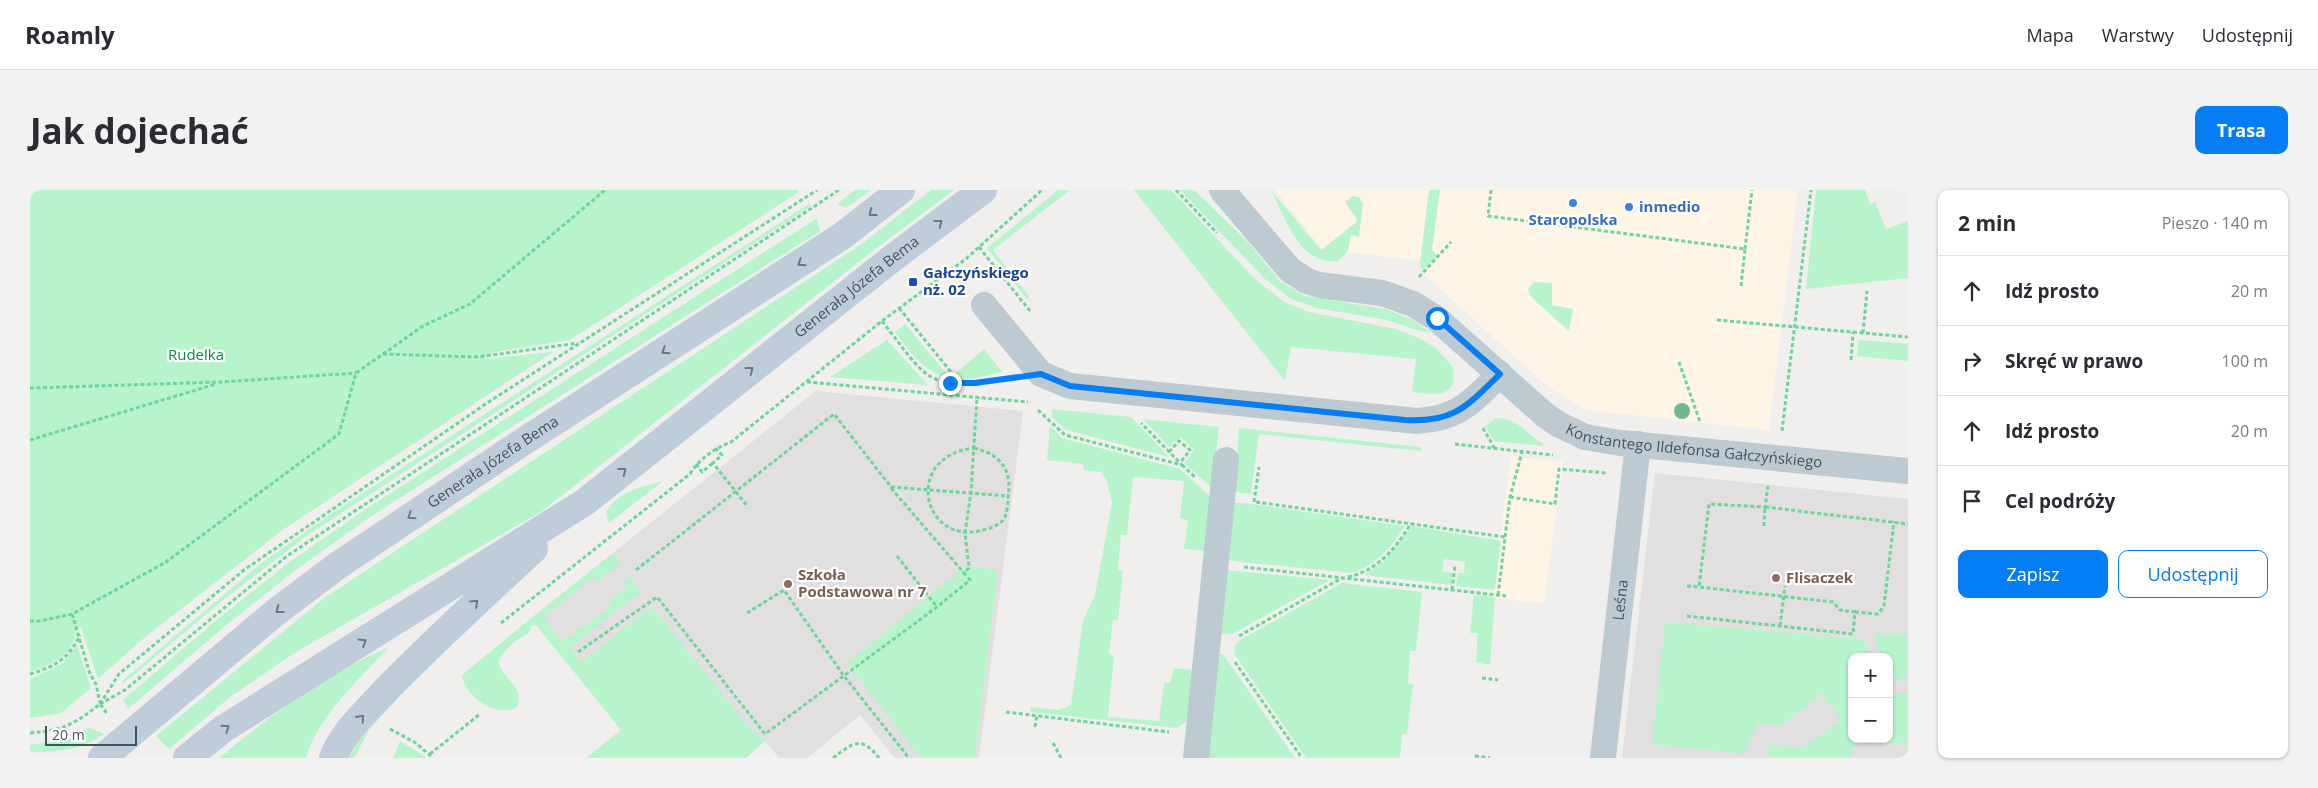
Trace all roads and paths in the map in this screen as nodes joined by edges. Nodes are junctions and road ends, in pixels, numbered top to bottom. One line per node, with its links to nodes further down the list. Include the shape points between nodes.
1 (605, 190): 26 (path, via 470,304 422,326)
2 (817, 190): 25 (path)
3 (901, 190): 117 (main road, Generała Józefa Bema, one-way to 117, via 842,236 337,566 276,612)
4 (983, 190): 66 (main road, Generała Józefa Bema, one-way to 4)
5 (1042, 190): 11 (path)
6 (1222, 190): 31 (street, Konstantego Ildefonsa Gałczyńskiego, via 1290,270 1319,285 1382,293 1413,304 1437,318)
7 (1492, 190): 12 (path, via 1488,216)
8 (1752, 190): 12 (path)
9 (1811, 190): 21 (path)
10 (1451, 242): 13 (path)
11 (979, 247): 16 (path); 18 (path)
12 (1745, 249): 14 (path)
13 (1419, 277)
14 (1741, 286)
15 (1867, 291): 23 (path)
16 (1020, 298)
17 (984, 305): 30 (street)
18 (899, 308): 20 (path); 34 (path, via 951,372)
19 (1717, 320): 21 (path)
20 (882, 321): 33 (path); 34 (path, via 922,372 940,382)
21 (1795, 327): 22 (path); 43 (path)
22 (1853, 332): 23 (path); 27 (path)
23 (1863, 333): 24 (path)
24 (1908, 337)
25 (581, 343): 26 (path, via 478,357); 105 (path, via 487,403 244,570 119,674)
26 (382, 354): 29 (path)
27 (1851, 360)
28 (1679, 362): 42 (path)
29 (356, 373): 32 (path); 92 (path, via 339,434 166,562)
30 (1041, 374): 31 (street, via 1070,386 1418,421 1440,419 1457,412); 34 (path)
31 (1500, 374): 46 (street, Konstantego Ildefonsa Gałczyńskiego, via 1544,415 1568,430 1592,438)
32 (221, 382): 35 (path); 44 (path)
33 (807, 382): 36 (path); 47 (path, via 731,442)
34 (950, 383): 36 (path)
35 (30, 388)
36 (949, 395): 37 (path)
37 (977, 397): 38 (path); 48 (path)
38 (1028, 402)
39 (1038, 410): 55 (path, via 1065,436 1182,465)
40 (1137, 419): 50 (path)
41 (1480, 420): 49 (path)
42 (1702, 427)
43 (1782, 436)
44 (30, 440)
45 (1448, 443): 49 (path)
46 (1638, 444): 57 (street, Konstantego Ildefonsa Gałczyńskiego); 58 (street, Leśna)
47 (715, 448): 54 (path, via 722,455); 56 (path)
48 (974, 448): 61 (path, via 947,455 937,464); 63 (path); 64 (path, via 987,451 1007,469)
49 (1495, 449): 51 (path)
50 (1169, 452): 55 (path); 55 (path, via 1179,441 1190,450)
51 (1522, 452): 52 (path); 65 (path)
52 (1556, 456)
53 (1226, 460): 77 (street)
54 (713, 463): 56 (path, via 702,472); 62 (path)
55 (1180, 463)
56 (696, 464): 96 (path, via 690,474)
57 (1908, 472)
58 (1635, 476): 65 (path, via 1560,469 1555,504); 128 (street, Leśna)
59 (1768, 484): 69 (path)
60 (891, 487): 61 (path); 62 (path, via 834,414); 80 (path)
61 (928, 489): 63 (path); 74 (path, via 929,504 943,525)
62 (736, 491): 68 (path); 79 (path)
63 (971, 492): 64 (path); 74 (path)
64 (1009, 496): 74 (path, via 1003,520 992,528)
65 (1510, 497): 75 (path)
66 (584, 502): 118 (main road, Generała Józefa Bema, one-way to 66, via 223,729); 119 (main road, one-way to 66, via 342,740 362,716 427,649)
67 (1256, 502): 71 (path)
68 (748, 507)
69 (1766, 507): 70 (path); 73 (path); 84 (path, via 1709,504)
70 (1894, 521): 72 (path); 90 (path, via 1884,606 1878,614)
71 (1411, 523): 75 (path); 81 (path, via 1388,554 1359,575)
72 (1908, 524)
73 (1764, 526)
74 (965, 533): 80 (path, via 969,568)
75 (1505, 537): 86 (path)
76 (897, 556): 89 (path)
77 (1216, 564): 81 (path); 109 (street)
78 (1455, 565): 85 (path)
79 (636, 570)
80 (964, 573): 89 (path, via 970,580)
81 (1344, 578): 85 (path); 98 (path)
82 (1687, 586): 84 (path)
83 (1785, 586): 88 (path)
84 (1699, 587): 88 (path)
85 (1452, 590): 86 (path)
86 (1498, 595): 87 (path)
87 (1506, 596)
88 (1784, 596): 90 (path, via 1833,602 1840,610); 95 (path)
89 (938, 607): 102 (path)
90 (1855, 612): 95 (path, via 1852,634)
91 (747, 613): 102 (path, via 784,590)
92 (72, 614): 94 (path); 97 (path)
93 (1686, 616): 95 (path)
94 (30, 621)
95 (1780, 626)
96 (496, 627)
97 (80, 635): 101 (path, via 69,654 58,664); 105 (path)
98 (1232, 640)
99 (578, 652): 102 (path, via 657,598 765,734)
100 (1234, 661): 126 (path)
101 (30, 674)
102 (844, 676): 123 (path)
103 (1482, 678): 104 (path)
104 (1498, 680)
105 (100, 704): 110 (path); 113 (path, via 69,726)
106 (1006, 712): 108 (path)
107 (480, 714): 115 (path)
108 (1037, 716): 109 (path, via 1175,732); 112 (path)
109 (1200, 716): 125 (street)
110 (111, 718)
111 (387, 727): 115 (path)
112 (1036, 727)
113 (30, 733)
114 (1053, 743): 124 (path)
115 (430, 754): 120 (path)
116 (1475, 756): 127 (path)
117 (102, 758)
118 (187, 758)
119 (333, 758)
120 (433, 758)
121 (833, 758): 122 (path, via 853,743 870,746)
122 (879, 758)
123 (909, 758)
124 (1061, 758)
125 (1196, 758)
126 (1302, 758)
127 (1490, 758)
128 (1603, 758)

